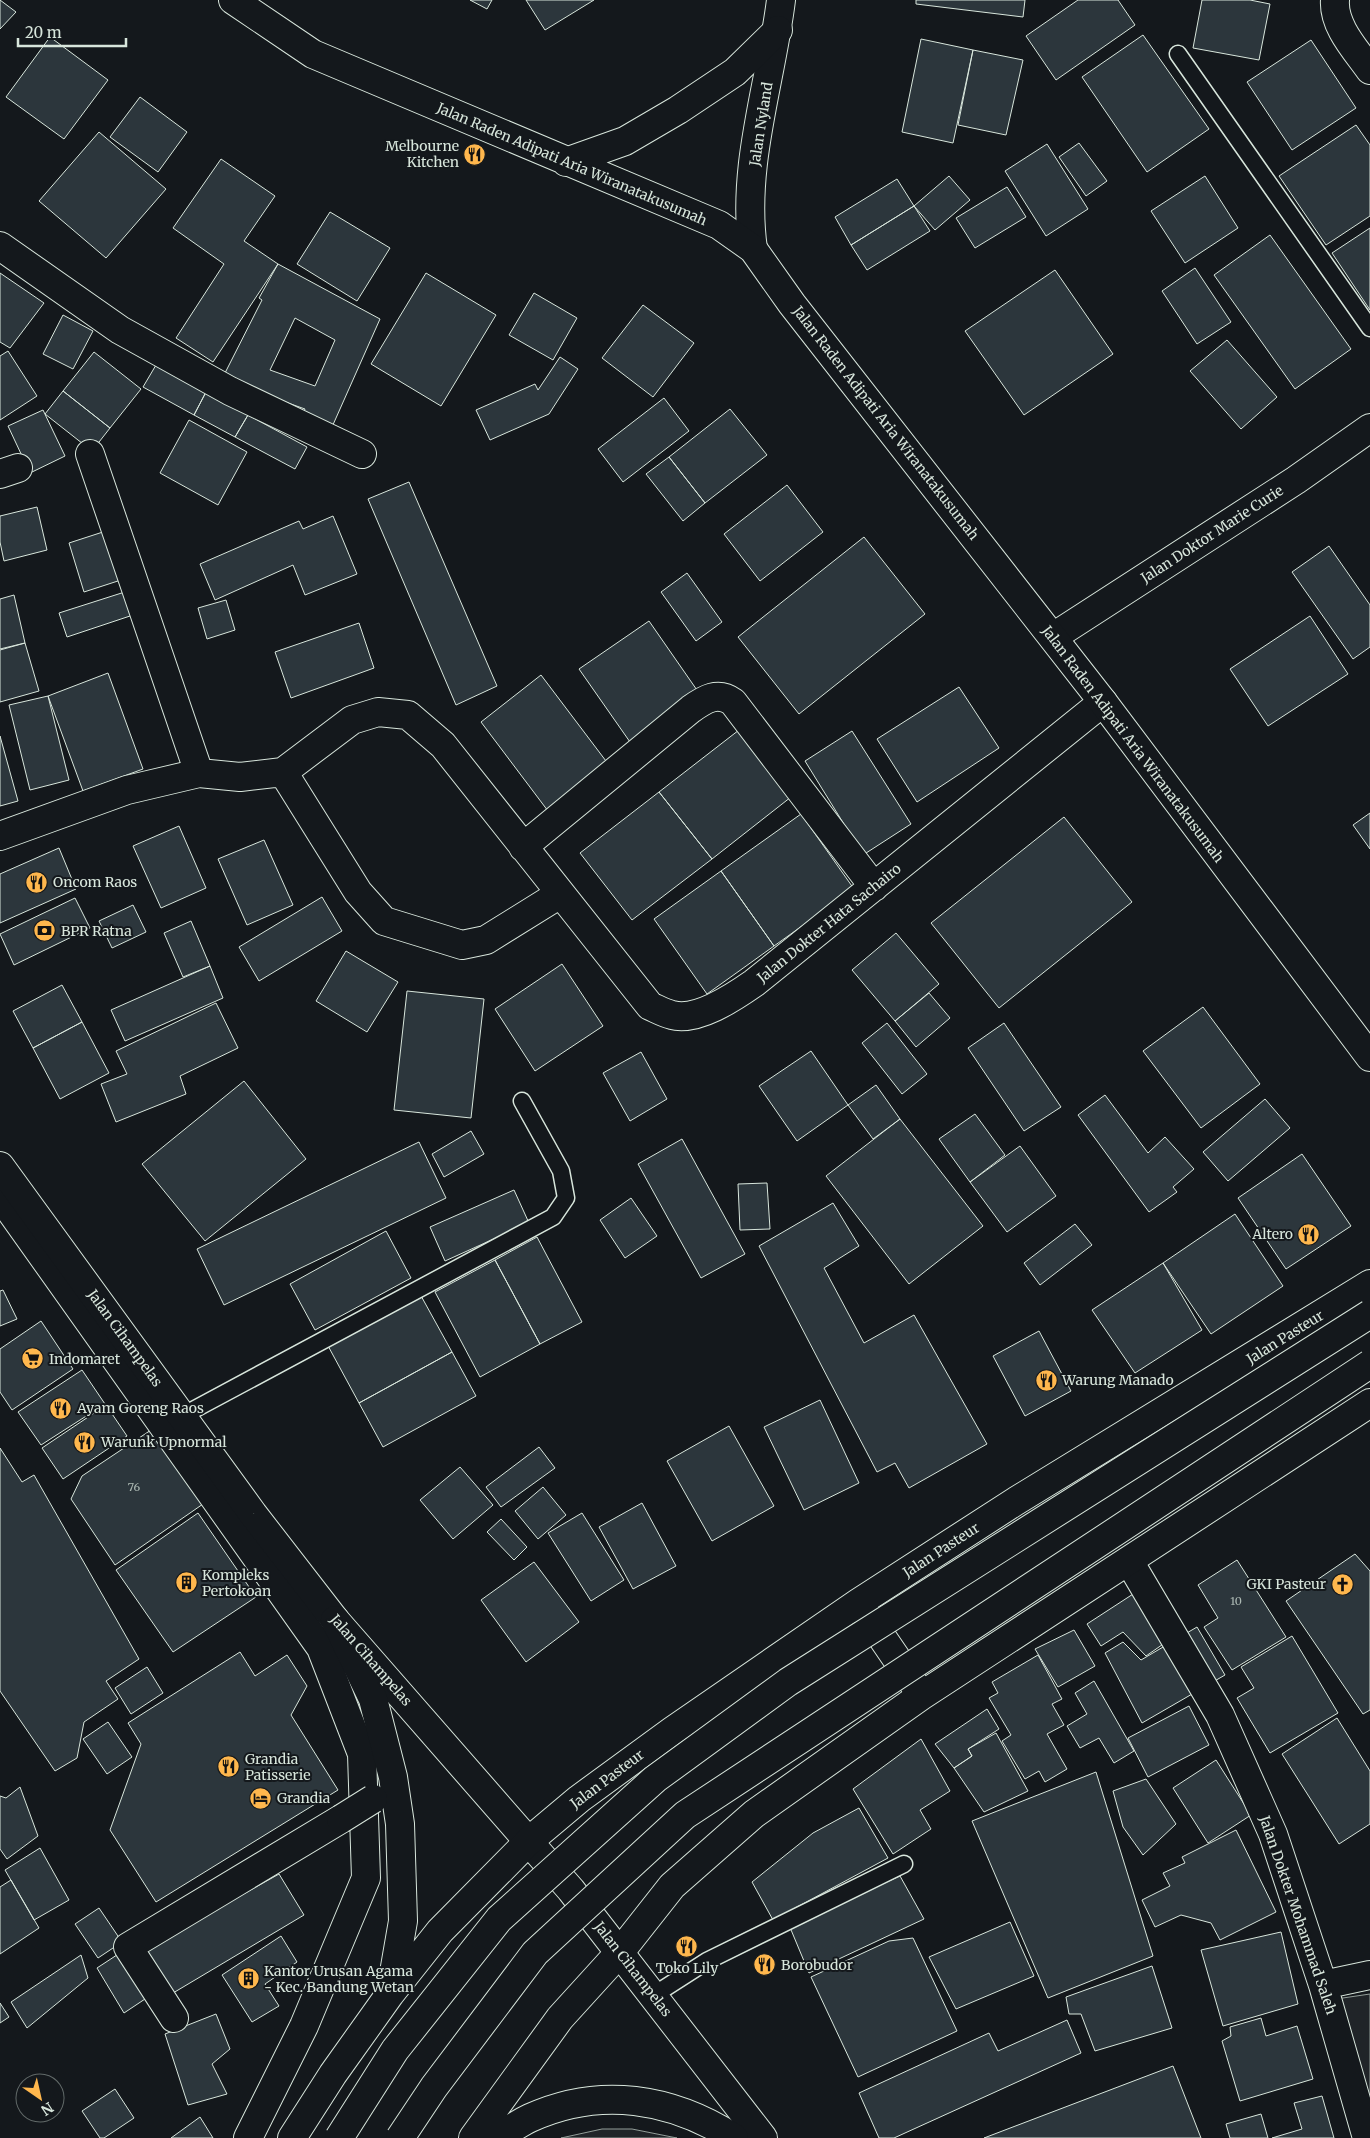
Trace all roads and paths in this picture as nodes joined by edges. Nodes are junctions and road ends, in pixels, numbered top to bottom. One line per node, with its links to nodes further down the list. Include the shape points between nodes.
1 (233, 0): 7 (main road, Jalan Raden Adipati Aria Wiranatakusumah, via 313,54)
2 (781, 0): 4 (main road, Jalan Nyland)
3 (1335, 0): 6 (main road, via 1334,8 1341,28)
4 (778, 30): 7 (main road, via 736,72 678,110 625,141); 9 (main road, Jalan Nyland, via 756,151 749,219)
5 (1178, 54): 10 (lane)
6 (1370, 70)
7 (566, 162): 9 (main road, Jalan Raden Adipati Aria Wiranatakusumah, via 719,225)
8 (0, 246): 13 (main road, via 120,330 230,391)
9 (753, 249): 14 (main road, Jalan Raden Adipati Aria Wiranatakusumah, via 798,312)
10 (1370, 328)
11 (1370, 428): 14 (main road, Jalan Doktor Marie Curie, via 1296,480)
12 (90, 454): 17 (main road)
13 (362, 454)
14 (1053, 637): 15 (main road, Jalan Raden Adipati Aria Wiranatakusumah)
15 (1104, 702): 20 (main road, Jalan Dokter Hata Sachairo); 22 (main road, Jalan Raden Adipati Aria Wiranatakusumah)
16 (283, 772): 17 (main road, via 240,777); 19 (main road, Jalan Dokter Hata Sachairo, via 352,720 378,712 408,715 443,745); 21 (main road, via 358,892 384,921 462,945 486,940)
17 (199, 773): 18 (main road, via 127,790)
18 (0, 836)
19 (523, 847): 20 (main road, via 691,709 715,696 725,697 733,702); 21 (main road, Jalan Dokter Hata Sachairo)
20 (874, 887): 21 (main road, Jalan Dokter Hata Sachairo, via 726,1002 698,1013 673,1016 650,1006)
21 (560, 894)
22 (1370, 1057)
23 (522, 1101): 30 (lane, via 561,1171 566,1198 553,1217)
24 (0, 1166): 30 (main road, Jalan Cihampelas)
25 (0, 1196): 44 (main road, via 321,1648 362,1754 366,1878 304,2026)
26 (1370, 1284): 32 (main road, Jalan Pasteur, via 1016,1501)
27 (1370, 1314): 46 (main road, bridge, via 788,1682 655,1778 499,1918 396,2050)
28 (1370, 1364): 47 (main road, bridge, via 685,1815 535,1953 434,2087)
29 (1370, 1403): 31 (main road)
30 (182, 1416): 33 (main road, Jalan Cihampelas)
31 (1129, 1561): 34 (main road); 40 (main road, Jalan Dokter Mohammad Saleh, via 1220,1716 1272,1834)
32 (858, 1603): 34 (main road); 36 (main road, Jalan Pasteur, via 593,1788)
33 (335, 1620): 35 (main road, via 373,1699); 36 (main road, Jalan Cihampelas)
34 (921, 1696): 38 (main road, via 754,1814 700,1859 672,1886)
35 (384, 1793): 41 (main road, via 401,1839 403,1920); 43 (main road, bridge, via 128,1947)
36 (529, 1841): 38 (main road, Jalan Cihampelas); 41 (main road, Jalan Pasteur, via 440,1931)
37 (904, 1864): 42 (lane, via 707,1961)
38 (620, 1952): 42 (main road, Jalan Cihampelas); 48 (main road, via 560,2018)
39 (1370, 1975): 40 (main road)
40 (1323, 1985): 52 (main road, Jalan Dokter Mohammad Saleh)
41 (390, 1994): 45 (main road, Jalan Pasteur)
42 (654, 1995): 51 (main road, Jalan Cihampelas)
43 (174, 2018)
44 (248, 2138)
45 (292, 2138)
46 (339, 2138)
47 (400, 2138)
48 (473, 2138)
49 (498, 2138): 50 (main road, via 530,2118 574,2104 619,2099 650,2102 676,2110 709,2122)
50 (734, 2138)
51 (763, 2138)
52 (1368, 2138)

